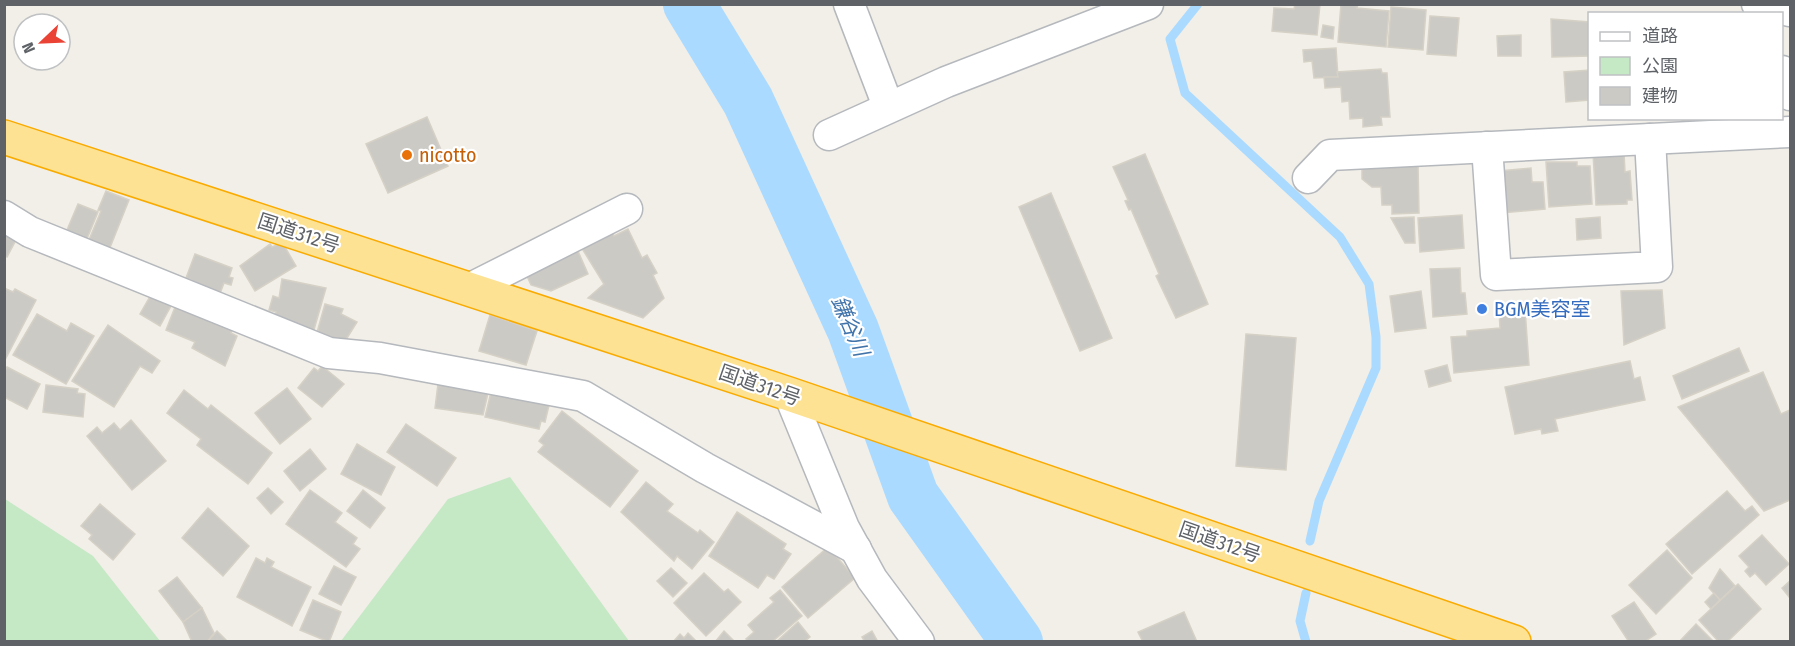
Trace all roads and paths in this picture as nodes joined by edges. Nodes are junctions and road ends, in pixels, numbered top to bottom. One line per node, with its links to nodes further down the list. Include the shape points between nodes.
1 (849, 4): 7 (street)
2 (1148, 4): 7 (street)
3 (1756, 4): 4 (street)
4 (1791, 10)
5 (1783, 74): 6 (street)
6 (1791, 95)
7 (888, 106): 9 (street)
8 (1791, 132): 11 (street)
9 (829, 135)
10 (4, 137): 16 (highway, 国道312号)
11 (1650, 140): 12 (street); 12 (street, via 1657,267 1496,275)
12 (1487, 147): 13 (street, via 1330,155)
13 (1308, 178)
14 (627, 209): 16 (street)
15 (4, 216): 18 (street, via 30,232 329,353 380,358 583,396 705,468)
16 (469, 289): 17 (highway, 国道312号)
17 (798, 398): 18 (street, via 844,528); 20 (highway, 国道312号)
18 (856, 549): 19 (street, via 872,579)
19 (919, 642)
20 (1514, 642)

